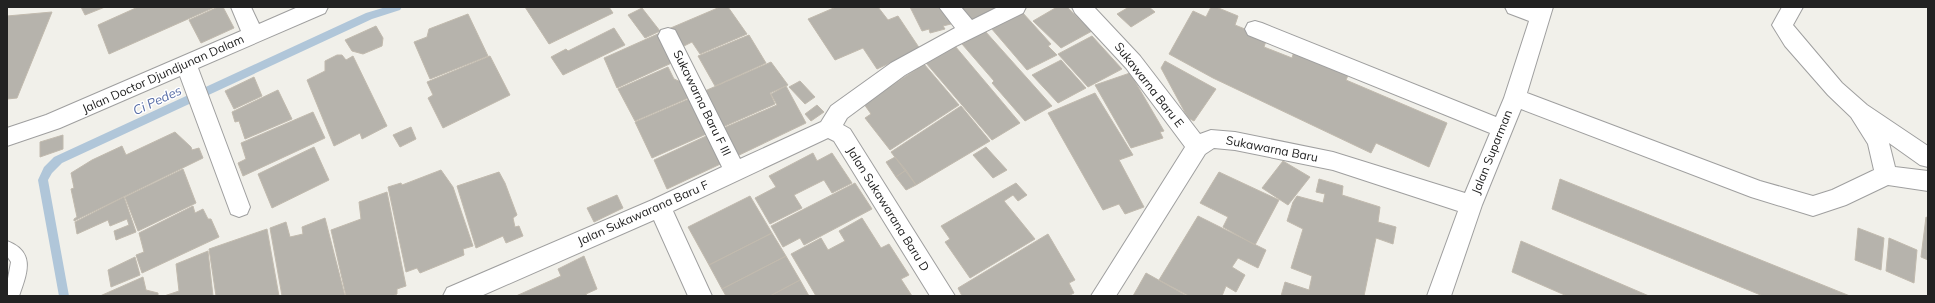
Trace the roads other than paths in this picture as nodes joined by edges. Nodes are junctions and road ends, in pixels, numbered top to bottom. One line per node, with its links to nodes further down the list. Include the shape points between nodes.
1 (241, 7): 11 (street, via 248,18)
2 (318, 7): 11 (street, Jalan Doctor Djundjunan Dalam)
3 (949, 7): 10 (street)
4 (1016, 7): 10 (street)
5 (1082, 7): 19 (street, Sukawarna Baru E, via 1133,62)
6 (1515, 7): 8 (street)
7 (1792, 7): 15 (street, via 1782,25 1835,89)
8 (1542, 12): 14 (street, Jalan Suparman)
9 (1255, 29): 17 (street)
10 (969, 31): 16 (street, via 898,69 867,90 838,112)
11 (253, 35): 13 (street, Jalan Doctor Djundjunan Dalam)
12 (668, 36): 21 (street, Sukawarna Baru F III)
13 (186, 63): 18 (street, Jalan Doctor Djundjunan Dalam, via 52,122); 26 (street)
14 (1515, 98): 17 (street, Jalan Suparman); 22 (street, via 1759,190 1813,206 1838,198)
15 (1859, 110): 20 (street); 22 (street, via 1878,142)
16 (829, 128): 21 (street, Jalan Sukawarana Baru F); 32 (street, Jalan Sukawarana Baru D, via 842,136)
17 (1502, 129): 24 (street, Jalan Suparman)
18 (7, 137)
19 (1197, 147): 24 (street, Sukawarna Baru, via 1211,139 1235,141 1333,161); 33 (street)
20 (1928, 158)
21 (735, 171): 25 (street, Jalan Sukawarana Baru F)
22 (1886, 174): 23 (street)
23 (1928, 181)
24 (1471, 205): 34 (street, Jalan Suparman)
25 (660, 206): 28 (street, Jalan Sukawarana Baru F); 31 (street)
26 (239, 207)
27 (7, 248): 29 (lane, via 14,250 20,259 20,268)
28 (484, 291): 30 (street, Jalan Sukawarana Baru F)
29 (10, 296)
30 (455, 296)
31 (700, 296)
32 (943, 296)
33 (1103, 296)
34 (1439, 296)

